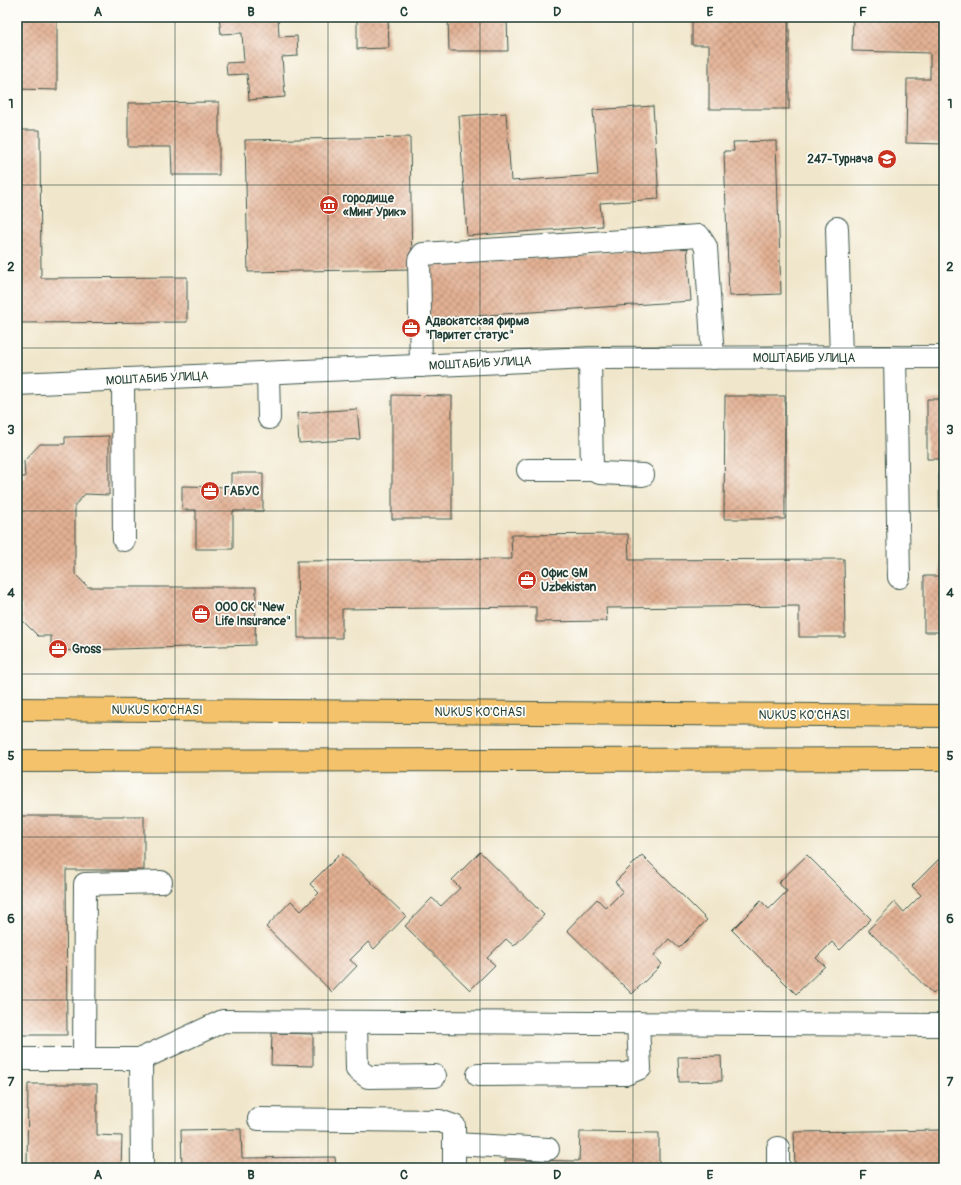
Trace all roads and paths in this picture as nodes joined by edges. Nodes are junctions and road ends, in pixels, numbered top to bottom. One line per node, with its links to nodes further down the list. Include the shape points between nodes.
1 (837, 228): 6 (street)
2 (895, 357): 3 (street, МОШТАБИБ УЛИЦА); 6 (street, МОШТАБИБ УЛИЦА); 16 (street)
3 (944, 357)
4 (590, 358): 5 (street, МОШТАБИБ УЛИЦА); 7 (street, МОШТАБИБ УЛИЦА); 13 (street)
5 (713, 358): 6 (street, МОШТАБИБ УЛИЦА); 7 (street, via 706,247 699,236 423,254 419,260)
6 (841, 358)
7 (421, 366): 8 (street, МОШТАБИБ УЛИЦА)
8 (268, 373): 9 (street, МОШТАБИБ УЛИЦА); 11 (street)
9 (123, 379): 10 (street, МОШТАБИБ УЛИЦА); 15 (street)
10 (17, 384)
11 (269, 418)
12 (528, 470): 13 (street)
13 (592, 470): 14 (street, via 600,473)
14 (644, 475)
15 (124, 540)
16 (899, 577)
17 (17, 709): 18 (main road, NUKUS KO'CHASI)
18 (944, 716)
19 (944, 759): 20 (main road)
20 (17, 761)
21 (161, 882): 25 (street, via 84,884)
22 (356, 1022): 23 (street); 26 (street, via 223,1021); 29 (street, via 356,1069 368,1077)
23 (638, 1023): 24 (street); 28 (street, via 640,1068 626,1074)
24 (944, 1025)
25 (84, 1059): 26 (street); 27 (street)
26 (141, 1059): 33 (street)
27 (17, 1060)
28 (478, 1075)
29 (435, 1076)
30 (259, 1119): 31 (street, via 440,1121 454,1126)
31 (454, 1144): 32 (street); 34 (street)
32 (548, 1149)
33 (142, 1168)
34 (454, 1168)

